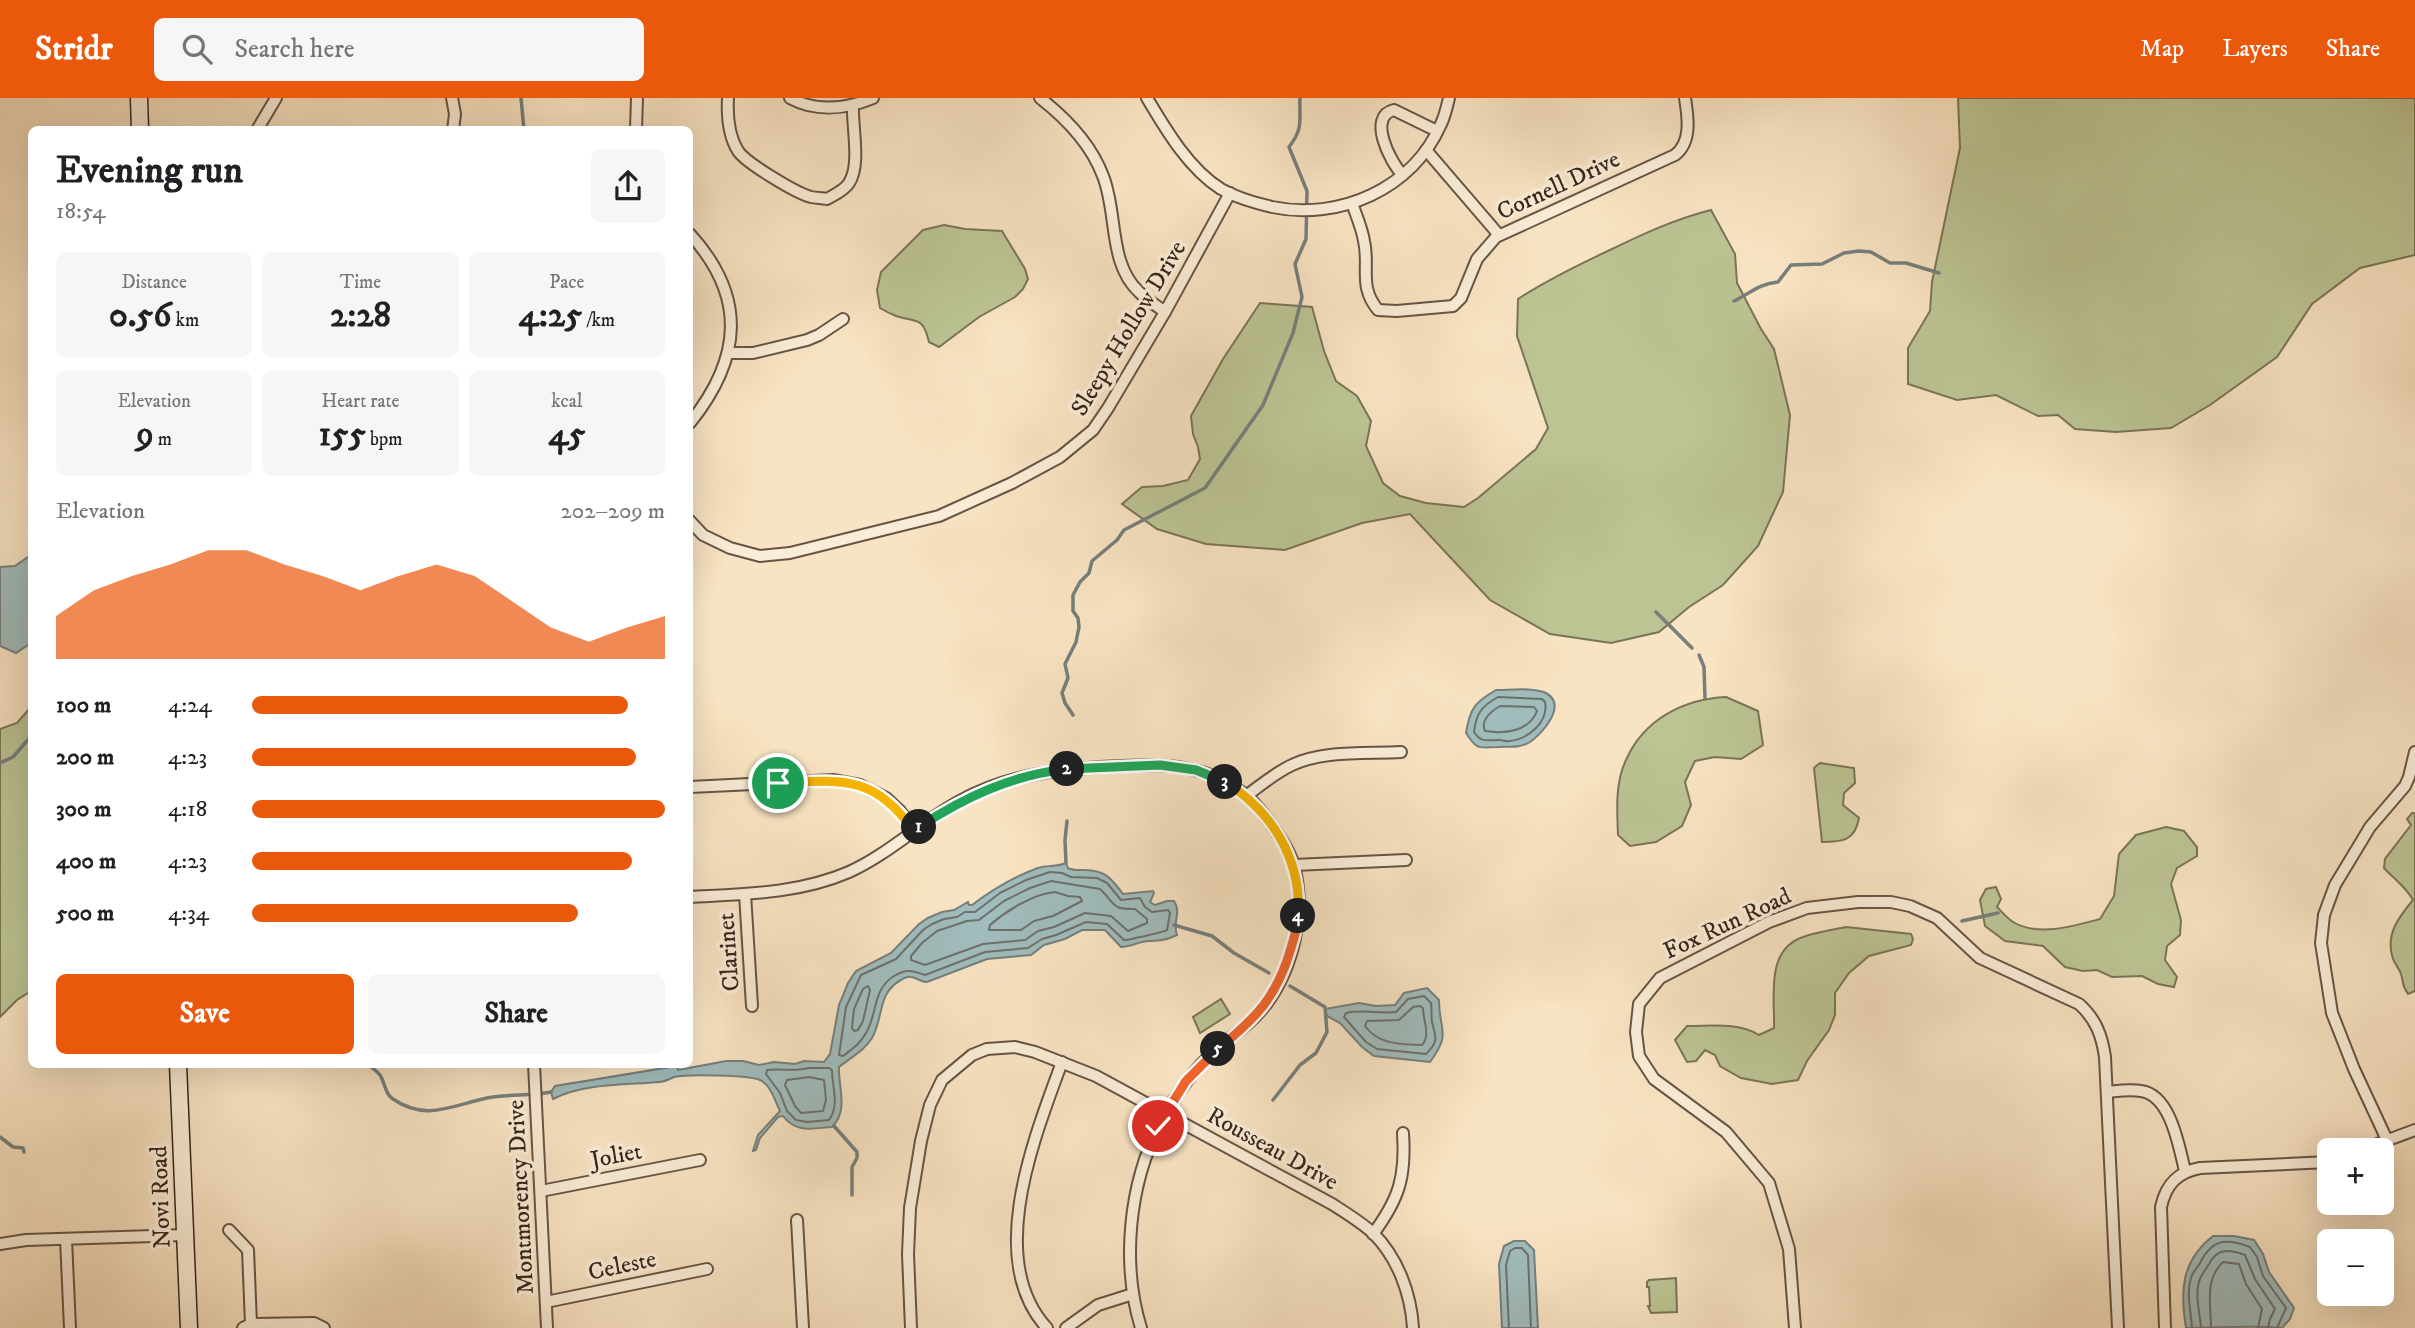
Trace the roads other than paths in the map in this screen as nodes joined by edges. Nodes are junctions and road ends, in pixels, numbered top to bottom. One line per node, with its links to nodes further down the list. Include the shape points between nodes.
1 (139, 98): 13 (main road)
2 (276, 98): 14 (street)
3 (452, 98): 15 (street)
4 (637, 98): 16 (street)
5 (728, 98): 12 (street, via 732,139 739,153 809,197 827,199 848,185 853,174)
6 (790, 98): 12 (street, via 827,108)
7 (873, 98): 12 (street)
8 (1040, 98): 24 (street, via 1066,119 1094,157 1113,208 1122,267 1139,292)
9 (1147, 98): 20 (street, via 1197,169)
10 (1449, 98): 17 (street)
11 (1685, 98): 22 (street, Cornell Drive, via 1687,139 1675,155)
12 (853, 106)
13 (140, 126)
14 (259, 126)
15 (454, 126)
16 (636, 126)
17 (1437, 131): 18 (street); 19 (street, via 1388,111 1381,124 1385,148)
18 (1426, 150): 19 (street); 22 (street)
19 (1402, 174): 21 (street, via 1366,199)
20 (1230, 192): 21 (street, via 1295,212); 24 (street, Sleepy Hollow Drive)
21 (1352, 203): 22 (street, Cornell Drive, via 1365,243 1369,299 1378,310 1453,306 1483,249)
22 (1499, 235)
23 (693, 238): 26 (street, via 726,290 732,329)
24 (1165, 312): 28 (street, Sleepy Hollow Drive, via 1093,430 1060,457 965,505 908,525 760,556 730,548 703,535)
25 (843, 320): 26 (street, via 807,340 753,354)
26 (728, 353): 27 (street)
27 (693, 419)
28 (693, 524)
29 (1401, 752): 32 (street, via 1317,757 1273,775)
30 (2415, 752): 46 (street, via 2404,786 2363,837 2335,885 2324,915 2321,943 2332,1013)
31 (693, 787): 33 (street, via 833,780 860,785 886,797)
32 (1246, 796): 33 (street, via 1196,770 1160,765 1060,770 1013,779 962,800); 35 (street, via 1266,817)
33 (913, 830): 36 (street, via 848,872 808,886)
34 (1406, 860): 35 (street)
35 (1294, 865): 43 (street, via 1298,923 1274,992 1250,1023 1201,1064)
36 (745, 894): 37 (street); 38 (street, Clarinet)
37 (693, 897)
38 (752, 1006)
39 (1062, 1062): 43 (street, Rousseau Drive); 67 (street, Rousseau Drive, via 1015,1047 994,1048 972,1055 942,1080 930,1105 910,1208); 68 (street, via 1035,1135 1020,1204 1019,1268 1029,1300)
40 (178, 1068): 55 (main road, Novi Road)
41 (534, 1068): 51 (street, Montmorency Drive)
42 (2106, 1092): 50 (street, via 2140,1090 2156,1098 2171,1121); 72 (street, Fox Run Road, via 2103,1040 2091,1015 2079,1004 1980,958 1937,918 1910,906 1869,902 1807,908 1769,922 1660,978 1639,1004 1639,1056 1654,1079 1726,1132 1769,1183 1789,1250); 73 (street, Fox Run Road)
43 (1166, 1112): 54 (street, Rousseau Drive, via 1332,1204); 59 (street, via 1138,1184 1129,1237)
44 (2415, 1130): 47 (street)
45 (1403, 1133): 54 (street, via 1402,1183)
46 (2386, 1138)
47 (2393, 1138)
48 (701, 1160): 51 (street, Joliet)
49 (2317, 1163): 50 (street)
50 (2185, 1171): 74 (street, via 2171,1182 2161,1207)
51 (541, 1191): 60 (street, Montmorency Drive)
52 (797, 1220): 66 (street)
53 (229, 1230): 61 (street, via 248,1250)
54 (1373, 1234): 71 (street, Rousseau Drive, via 1407,1290)
55 (185, 1235): 56 (street); 63 (main road, Novi Road)
56 (66, 1238): 57 (street); 62 (street)
57 (0, 1244)
58 (707, 1269): 60 (street, Celeste)
59 (1133, 1294): 69 (street, via 1098,1305); 70 (street)
60 (546, 1302): 65 (street, Montmorency Drive)
61 (247, 1326): 64 (street, via 313,1323)
62 (70, 1328)
63 (189, 1328)
64 (324, 1328)
65 (547, 1328)
66 (803, 1328)
67 (911, 1328)
68 (1047, 1328)
69 (1066, 1328)
70 (1140, 1328)
71 (1413, 1328)
72 (1795, 1328)
73 (2118, 1328)
74 (2165, 1328)

